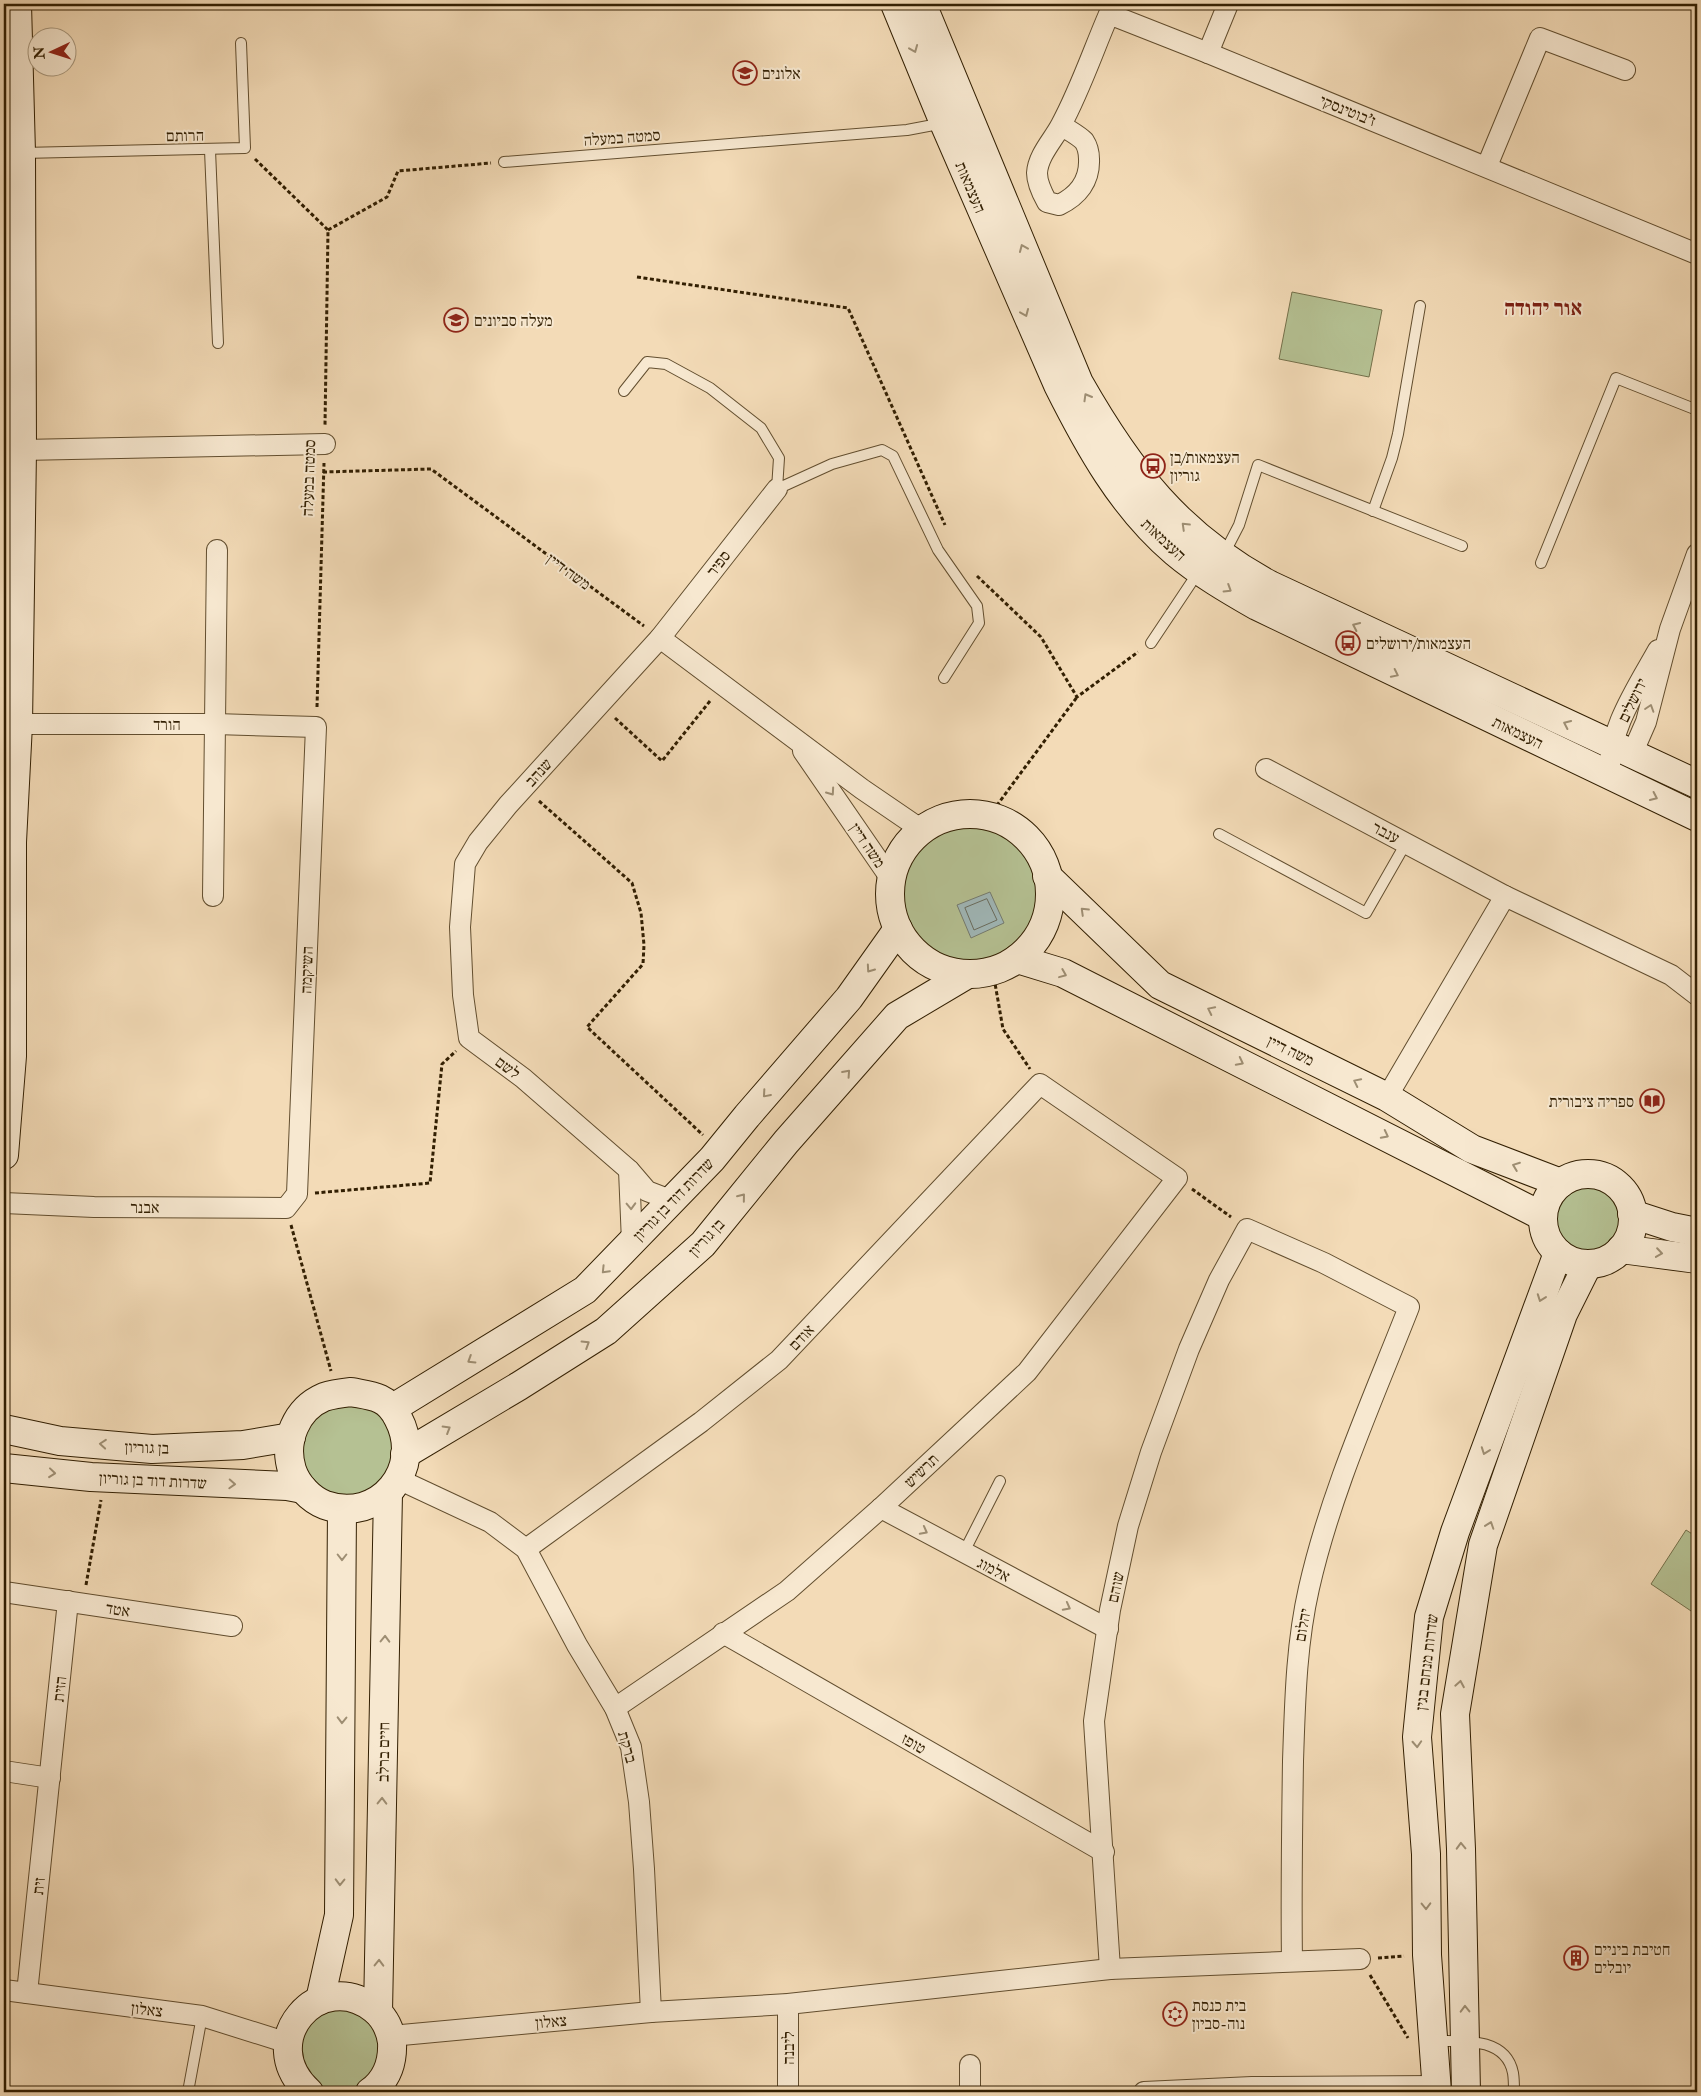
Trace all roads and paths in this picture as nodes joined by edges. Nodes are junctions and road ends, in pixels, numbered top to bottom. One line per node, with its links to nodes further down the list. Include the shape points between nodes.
1 (17, 4): 12 (street)
2 (895, 4): 8 (street, העצמאות, one-way to 8)
3 (922, 4): 29 (street, העצמאות, one-way to 3, via 1176,517 1134,470 1079,383)
4 (1228, 4): 6 (street)
5 (241, 42): 10 (lane)
6 (1208, 53): 9 (street, ז'בוטינסקי, via 1109,14); 14 (street, ז'בוטינסקי)
7 (1625, 70): 14 (street, via 1540,38)
8 (944, 123): 13 (lane, סמטה במעלה, via 898,131); 31 (street, העצמאות, one-way to 31, via 1036,339 1078,425 1136,513 1174,551)
9 (1061, 125)
10 (245, 148): 11 (lane, הרותם); 15 (path)
11 (210, 150): 12 (lane, הרותם); 18 (lane)
12 (21, 153): 22 (street)
13 (504, 162): 15 (path, via 398,170 387,197)
14 (1487, 166): 16 (street, ז'בוטינסקי)
15 (328, 230): 21 (path, סמטה במעלה)
16 (1697, 254)
17 (1420, 306): 25 (lane, via 1398,434)
18 (218, 343)
19 (624, 391): 24 (lane, via 647,362 666,364 710,388 761,428 779,458)
20 (1697, 410): 30 (lane, via 1616,378)
21 (325, 444): 22 (street); 23 (path, סמטה במעלה)
22 (22, 450): 38 (street)
23 (323, 472): 32 (path, משה דיין, via 431,469); 40 (path, סמטה במעלה)
24 (776, 489): 32 (street, ספיר); 34 (lane, via 841,461 882,450 893,456 938,550 977,606 979,623)
25 (1373, 511): 26 (lane); 29 (lane, via 1258,465 1239,525)
26 (1462, 546)
27 (217, 550): 39 (street)
28 (1697, 554): 42 (street, ירושלים, via 1670,629 1653,699)
29 (1222, 557): 42 (street, העצמאות, one-way to 29, via 1302,601)
30 (1541, 563)
31 (1199, 570): 33 (lane); 44 (street, העצמאות, one-way to 44, via 1294,625)
32 (660, 638): 35 (street, משה דיין); 37 (street, שנהב)
33 (1151, 643)
34 (944, 678)
35 (724, 684): 37 (path, via 662,761); 41 (street, משה דיין)
36 (1077, 697): 47 (path)
37 (600, 704): 46 (street, שנהב)
38 (18, 724): 39 (street, הורד); 65 (street, via 12,842 12,1056)
39 (215, 724): 40 (street, הורד); 54 (street)
40 (316, 728): 69 (street, השיקמה)
41 (793, 738): 49 (street, משה דיין); 53 (street, משה דיין, one-way to 53)
42 (1622, 749): 44 (street, ירושלים); 45 (street, העצמאות)
43 (1266, 769): 51 (street, ענבר)
44 (1610, 776): 48 (street, העצמאות, one-way to 48)
45 (1697, 784)
46 (524, 788): 61 (street, שנהב, via 478,842 465,864 460,927 463,995); 64 (path, via 632,883 641,913 643,964 587,1027)
47 (989, 816): 49 (street, via 958,813 933,821); 52 (street, via 1008,822 1029,839 1044,861)
48 (1697, 817)
49 (922, 830): 53 (street, via 912,837 897,858)
50 (1219, 834): 51 (lane, via 1366,913)
51 (1406, 843): 55 (street, ענבר)
52 (1047, 876): 57 (street, via 1050,888 1048,915 1036,940); 63 (street, משה דיין, one-way to 52, via 1160,985)
53 (891, 879): 56 (street, via 890,910)
54 (213, 896)
55 (1505, 896): 60 (street, ענבר, via 1671,975); 63 (street)
56 (898, 929): 59 (street, via 916,955 939,969); 64 (street, שדרות דוד בן גוריון, one-way to 64, via 849,998)
57 (1017, 960): 58 (street); 73 (street, משה דיין, one-way to 73, via 1063,974)
58 (993, 972): 59 (street); 62 (path, via 1003,1029)
59 (966, 975): 86 (street, בן גוריון, one-way to 59, via 519,1386 606,1331 703,1244 786,1142 897,1016)
60 (1697, 994)
61 (469, 1038): 66 (street, לשם, via 523,1078); 69 (path, via 442,1064 430,1183)
62 (1040, 1084): 67 (street); 92 (street, אודם, via 779,1360 701,1422)
63 (1387, 1097): 68 (street, משה דיין, one-way to 63, via 1472,1149)
64 (720, 1150): 70 (street, שדרות דוד בן גוריון)
65 (4, 1155)
66 (629, 1170): 70 (street, לשם, via 648,1190); 76 (street, one-way to 76)
67 (1177, 1178): 74 (path); 90 (street, תרשיש, via 1027,1372)
68 (1561, 1183): 72 (street, via 1579,1175 1594,1174 1608,1179 1620,1187); 73 (street, via 1546,1202)
69 (292, 1201): 71 (street, אבנר, via 94,1207); 81 (path)
70 (673, 1201): 76 (street, שדרות דוד בן גוריון)
71 (4, 1203)
72 (1632, 1214): 75 (street); 77 (street, via 1632,1229)
73 (1542, 1216): 78 (street, via 1544,1231)
74 (1247, 1229): 97 (street, שוהם, via 1219,1280 1189,1349 1152,1452 1128,1526); 105 (street, יהלום, via 1324,1263 1409,1307 1325,1525 1308,1590 1298,1649 1295,1705)
75 (1697, 1232)
76 (632, 1242): 82 (street, שדרות דוד בן גוריון, one-way to 82, via 585,1290)
77 (1621, 1249): 79 (street, one-way to 79); 80 (street, via 1603,1262)
78 (1558, 1252): 80 (street, via 1574,1262); 103 (street, שדרות מנחם בגין, one-way to 103, via 1455,1532 1429,1617 1417,1737 1426,1854)
79 (1697, 1259)
80 (1588, 1264): 115 (street, one-way to 80, via 1455,1714 1483,1545 1563,1314)
81 (337, 1394): 82 (street, via 351,1392 381,1399); 84 (street, via 309,1407 300,1416)
82 (393, 1408): 86 (street, via 406,1438)
83 (4, 1429): 84 (street, בן גוריון, one-way to 83, via 243,1444 152,1449 60,1441)
84 (291, 1437): 89 (street, via 292,1469)
85 (4, 1468): 87 (street, שדרות דוד בן גוריון, one-way to 87)
86 (397, 1475): 91 (street, via 378,1500); 92 (street, ברקת, via 490,1522); 111 (street, חיים ברלב, one-way to 86)
87 (105, 1478): 89 (street, שדרות דוד בן גוריון, one-way to 89); 95 (path)
88 (1000, 1481): 93 (lane)
89 (303, 1489): 91 (street, via 321,1504)
90 (881, 1508): 93 (street, אלמוג, one-way to 93); 98 (street, תרשיש, via 787,1591)
91 (342, 1509): 109 (street, one-way to 109, via 339,1915)
92 (526, 1549): 99 (street, ברקת)
93 (964, 1552): 97 (street, אלמוג, one-way to 97)
94 (4, 1592): 95 (street, אטד)
95 (76, 1602): 96 (street, אטד); 101 (street, הזית)
96 (232, 1626)
97 (1108, 1628): 102 (street, שוהם, via 1094,1721)
98 (723, 1633): 99 (street, תרשיש); 102 (street, טופז)
99 (615, 1708): 112 (street, ברקת, via 631,1747 639,1802)
100 (4, 1771): 101 (street)
101 (50, 1778): 108 (street, זית)
102 (1104, 1852): 106 (street, שוהם)
103 (1427, 1954): 104 (path); 116 (street, שדרות מנחם בגין)
104 (1360, 1959): 105 (street, צאלון); 116 (path)
105 (1292, 1961): 106 (street, צאלון)
106 (1110, 1969): 110 (street, צאלון)
107 (4, 1990): 108 (street, צאלון)
108 (27, 1993): 113 (street, צאלון)
109 (320, 2000): 111 (street, via 351,1998); 117 (street, via 298,2017)
110 (788, 2004): 112 (street, צאלון); 124 (street, ליבנה)
111 (378, 2012): 114 (street)
112 (651, 2012): 114 (street, צאלון)
113 (202, 2016): 117 (street, צאלון); 122 (lane)
114 (391, 2036): 123 (street, via 393,2054 388,2072)
115 (1465, 2041): 116 (lane); 127 (street); 128 (lane, via 1491,2045 1506,2056 1513,2072)
116 (1423, 2042): 120 (street, שדרות מנחם בגין)
117 (288, 2043): 119 (street, via 291,2070)
118 (970, 2065): 125 (street)
119 (302, 2089)
120 (1437, 2089): 121 (street)
121 (1252, 2090): 126 (street)
122 (188, 2092)
123 (370, 2092)
124 (788, 2092)
125 (970, 2092)
126 (1144, 2092)
127 (1466, 2092)
128 (1514, 2092)

